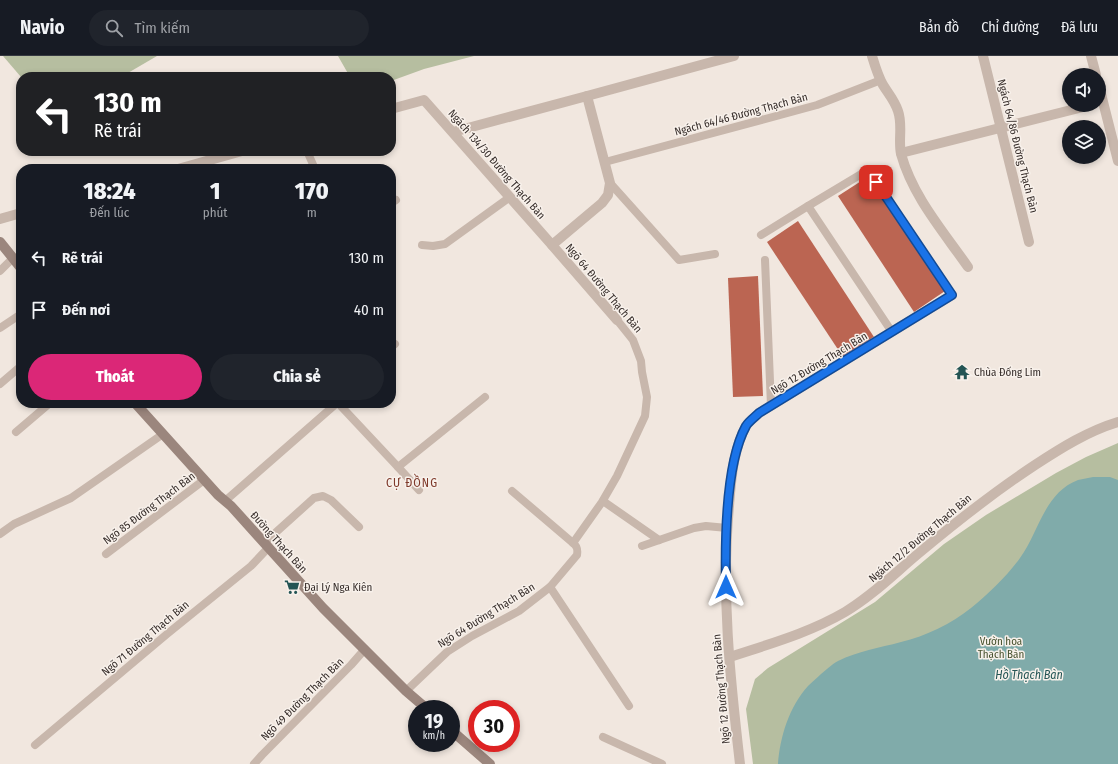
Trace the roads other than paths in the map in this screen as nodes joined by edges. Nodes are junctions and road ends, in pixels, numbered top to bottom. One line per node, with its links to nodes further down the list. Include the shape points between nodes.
1 (734, 56): 7 (street)
2 (872, 56): 6 (street)
3 (983, 56): 11 (street, Ngách 64/86 Đường Thạch Bàn)
4 (1091, 56): 5 (street)
5 (1094, 68)
6 (881, 80): 13 (street, via 894,100 898,112); 16 (lane, Ngách 64/46 Đường Thạch Bàn, via 817,105)
7 (586, 96): 12 (street); 16 (street)
8 (396, 108): 12 (street, Ngách 134/30 Đường Thạch Bàn, via 424,100)
9 (1064, 112): 11 (street)
10 (1104, 112): 15 (street)
11 (1001, 128): 13 (street); 25 (street, Ngách 64/86 Đường Thạch Bàn)
12 (453, 132): 19 (street, Ngách 134/30 Đường Thạch Bàn)
13 (901, 153): 32 (street, via 919,198)
14 (224, 156): 17 (street)
15 (1118, 161)
16 (605, 162): 18 (street)
17 (196, 164)
18 (610, 183): 27 (street, Ngõ 64 Đường Thạch Bàn, via 608,195 602,203); 28 (lane, via 679,260)
19 (510, 197): 26 (lane, via 445,244); 27 (street, Ngách 134/30 Đường Thạch Bàn)
20 (808, 206): 23 (lane); 34 (lane, via 868,170); 38 (lane)
21 (16, 214): 22 (street)
22 (0, 219)
23 (761, 235)
24 (0, 242): 29 (main road)
25 (1029, 242)
26 (422, 244)
27 (552, 245): 36 (street, Ngõ 64 Đường Thạch Bàn)
28 (715, 254)
29 (13, 258): 31 (main road); 33 (lane)
30 (765, 260): 42 (lane)
31 (16, 262)
32 (968, 267)
33 (0, 270)
34 (952, 295): 38 (street, Ngõ 12 Đường Thạch Bàn)
35 (16, 317): 37 (lane)
36 (617, 320): 54 (lane, Ngõ 64 Đường Thạch Bàn, via 639,352 647,408 618,476)
37 (0, 328)
38 (892, 332): 42 (street, Ngõ 12 Đường Thạch Bàn)
39 (16, 370): 40 (lane)
40 (0, 384)
41 (485, 397): 50 (lane)
42 (771, 406): 57 (street, Ngõ 12 Đường Thạch Bàn, via 747,425 739,442 730,487)
43 (44, 408): 48 (lane)
44 (140, 408): 49 (main road, Đường Thạch Bàn)
45 (331, 408): 55 (lane)
46 (342, 408): 50 (lane)
47 (1118, 422): 66 (street, Ngách 12/2 Đường Thạch Bàn, via 1082,436 998,490 846,611 818,627)
48 (16, 432)
49 (163, 434): 51 (main road, Đường Thạch Bàn); 58 (lane, via 71,498 14,524)
50 (398, 467): 52 (lane)
51 (204, 480): 55 (main road, Đường Thạch Bàn); 63 (lane, Ngõ 85 Đường Thạch Bàn)
52 (419, 490)
53 (512, 491): 60 (lane)
54 (603, 500): 59 (lane); 60 (lane, Ngõ 64 Đường Thạch Bàn)
55 (225, 501): 61 (main road, Đường Thạch Bàn)
56 (359, 527): 61 (lane, Ngõ 71 Đường Thạch Bàn, via 331,500 323,496 314,498)
57 (727, 528): 59 (lane, via 700,527); 66 (street, Ngõ 12 Đường Thạch Bàn, via 726,618)
58 (0, 534)
59 (659, 540): 62 (lane)
60 (573, 543): 64 (lane, Ngõ 64 Đường Thạch Bàn, via 578,550 577,555)
61 (266, 546): 65 (main road, Đường Thạch Bàn); 72 (lane, Ngõ 71 Đường Thạch Bàn, via 251,566)
62 (642, 546)
63 (106, 554)
64 (550, 587): 67 (lane, Ngõ 64 Đường Thạch Bàn, via 519,611 447,652); 69 (lane)
65 (365, 649): 67 (main road, Đường Thạch Bàn); 73 (lane, Ngõ 49 Đường Thạch Bàn)
66 (730, 657): 76 (street, Ngõ 12 Đường Thạch Bàn)
67 (406, 691): 68 (main road, Đường Thạch Bàn)
68 (416, 700)
69 (629, 706)
70 (604, 737): 75 (lane)
71 (460, 738): 74 (main road)
72 (35, 744)
73 (254, 764)
74 (490, 764)
75 (662, 764)
76 (740, 764)

